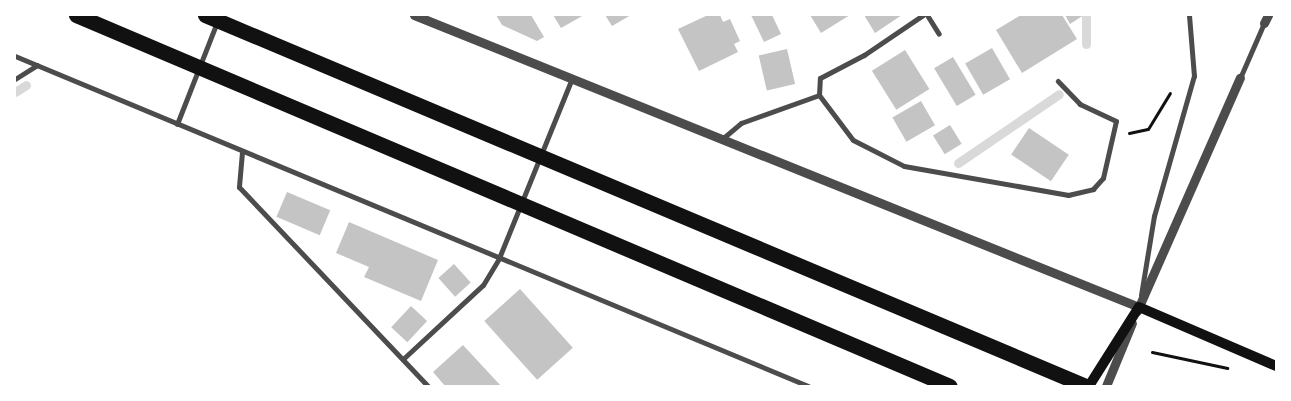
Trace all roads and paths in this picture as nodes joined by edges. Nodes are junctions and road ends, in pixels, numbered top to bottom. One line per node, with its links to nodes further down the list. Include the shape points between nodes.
1 (76, 15): 30 (highway)
2 (206, 15): 31 (highway)
3 (220, 15): 18 (street)
4 (414, 15): 15 (street)
5 (923, 15): 17 (street, via 864,55 820,78)
6 (927, 15): 9 (street)
7 (1189, 15): 12 (street)
8 (1266, 19): 13 (street)
9 (939, 34)
10 (15, 56): 11 (street)
11 (37, 65): 14 (street); 18 (street)
12 (1194, 76): 19 (path, via 1184,78 1160,105 1148,129); 23 (street, via 1154,216)
13 (1240, 78): 23 (street)
14 (15, 79)
15 (571, 81): 20 (street); 22 (street)
16 (1058, 81): 19 (street, via 1080,104 1116,121)
17 (819, 95): 19 (street, via 853,140 904,166 1068,195 1093,189 1104,178); 20 (street, via 741,123)
18 (177, 124): 21 (street)
19 (1116, 133)
20 (719, 140): 23 (street)
21 (242, 152): 22 (street); 25 (street, via 239,187)
22 (499, 258): 25 (street, via 483,284); 29 (street)
23 (1139, 307): 26 (main road); 31 (main road); 32 (street)
24 (1152, 352): 27 (path)
25 (403, 359): 28 (street)
26 (1276, 366)
27 (1230, 369)
28 (428, 386)
29 (808, 386)
30 (950, 386)
31 (1087, 386)
32 (1106, 386)

